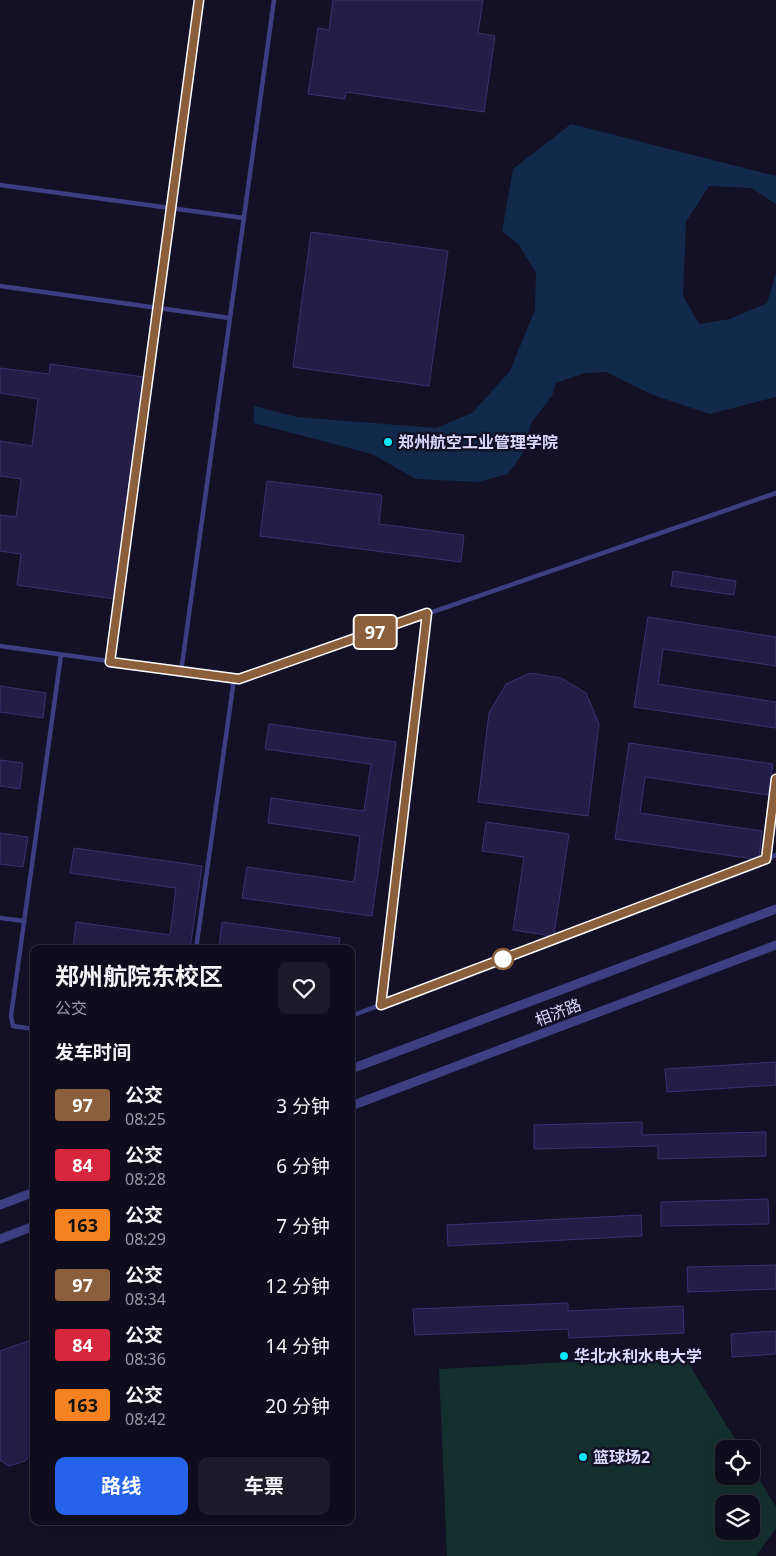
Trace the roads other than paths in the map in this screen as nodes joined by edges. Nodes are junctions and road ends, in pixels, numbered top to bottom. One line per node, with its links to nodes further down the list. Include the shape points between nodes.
1 (199, 0): 4 (lane)
2 (274, 0): 5 (lane)
3 (0, 186): 4 (lane)
4 (171, 208): 5 (lane); 7 (lane)
5 (244, 218): 8 (lane)
6 (0, 286): 7 (lane)
7 (158, 308): 8 (lane); 13 (lane)
8 (230, 318): 14 (lane)
9 (776, 493): 10 (lane)
10 (427, 613): 15 (lane); 24 (lane)
11 (0, 646): 12 (lane)
12 (61, 655): 13 (lane); 21 (lane)
13 (110, 662): 14 (lane)
14 (181, 672): 15 (lane)
15 (234, 679): 22 (lane)
16 (776, 779): 18 (lane)
17 (776, 855): 18 (lane)
18 (766, 859): 24 (lane)
19 (776, 909): 27 (street, 相济路)
20 (0, 918): 21 (lane)
21 (24, 921): 26 (lane, via 11,1016 13,1026)
22 (197, 945)
23 (776, 945): 28 (street, 相济路)
24 (381, 1005): 25 (lane)
25 (355, 1015)
26 (30, 1028)
27 (355, 1067)
28 (355, 1104)
29 (30, 1194): 30 (street)
30 (0, 1206)
31 (30, 1228): 32 (street)
32 (0, 1239)

